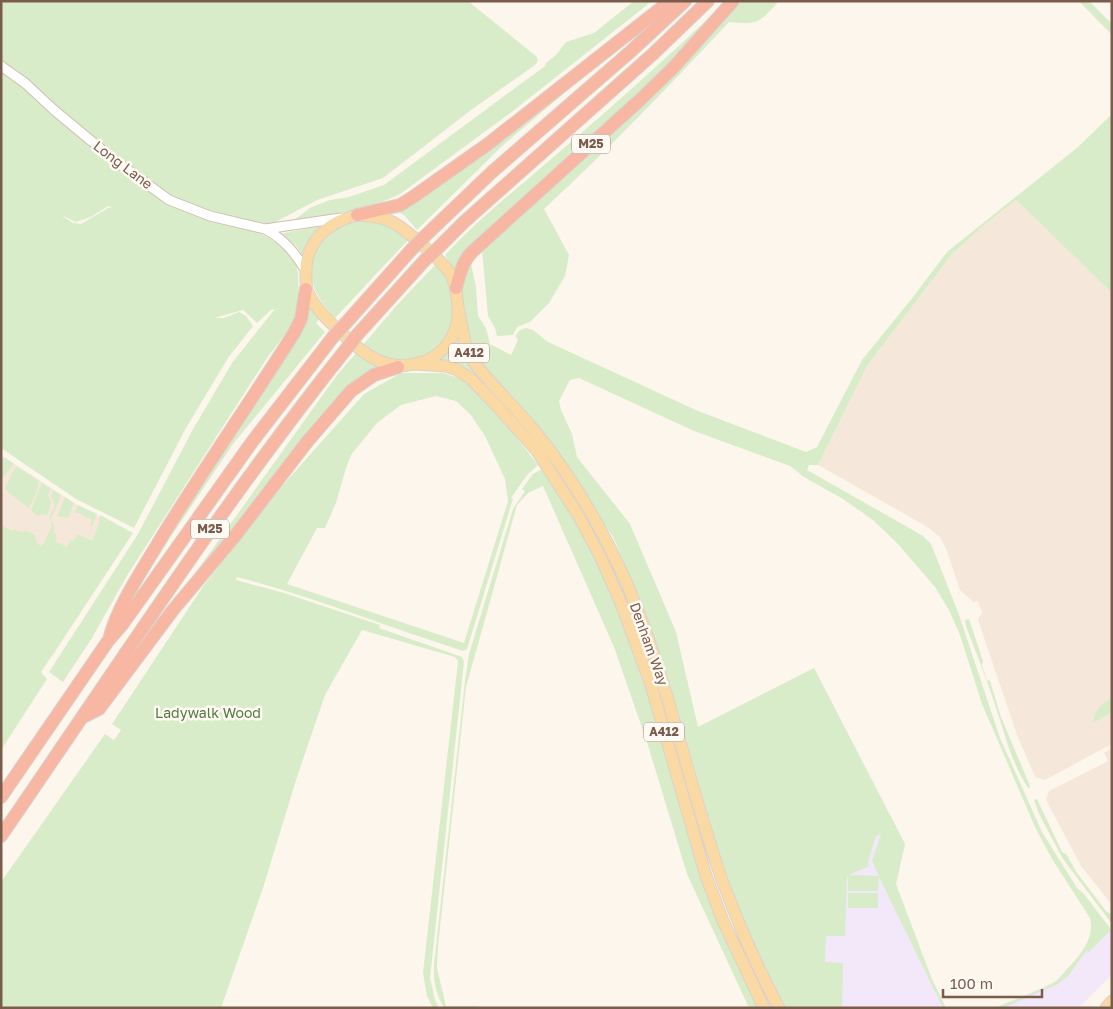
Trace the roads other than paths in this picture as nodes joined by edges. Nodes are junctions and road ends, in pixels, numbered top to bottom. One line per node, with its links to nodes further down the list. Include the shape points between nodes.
1 (670, 1): 6 (highway, via 488,144 420,192 400,205)
2 (685, 1): 16 (highway, M25, bridge, via 492,172 412,249 333,337)
3 (708, 1): 17 (highway, M25, bridge, via 464,222 358,335 204,537)
4 (733, 1): 9 (highway, M25, via 686,55 641,99 466,258)
5 (1, 66): 7 (street, Long Lane, via 113,159 170,200 210,216)
6 (351, 216): 7 (street, Long Lane); 8 (main road, via 326,228 314,241); 9 (main road, via 373,216 400,227 441,263)
7 (265, 229): 8 (street, Long Lane, via 288,244)
8 (306, 271): 10 (main road)
9 (456, 288): 11 (main road)
10 (306, 289): 13 (main road, via 325,317 360,350 384,364); 16 (highway, M25, via 301,319 294,332 152,553 114,619)
11 (459, 312): 12 (main road, via 448,344 438,354); 14 (main road, Denham Way / A412, via 466,347 473,361)
12 (414, 364): 13 (main road); 14 (main road, Denham Way / A412, via 446,366 463,373)
13 (398, 367): 17 (highway, M25, via 374,375 351,392 173,610 99,709)
14 (542, 449): 15 (main road, Denham Way / A412)
15 (557, 472): 21 (main road, Denham Way / A412, via 621,603 651,685 706,876 723,921); 22 (main road, Denham Way / A412, via 602,534 626,582 666,693 722,880)
16 (108, 641): 18 (highway, M25)
17 (83, 717): 19 (highway, M25)
18 (1, 797)
19 (1, 836)
20 (1112, 1001): 23 (main road)
21 (764, 1008)
22 (779, 1008)
23 (1106, 1008)

